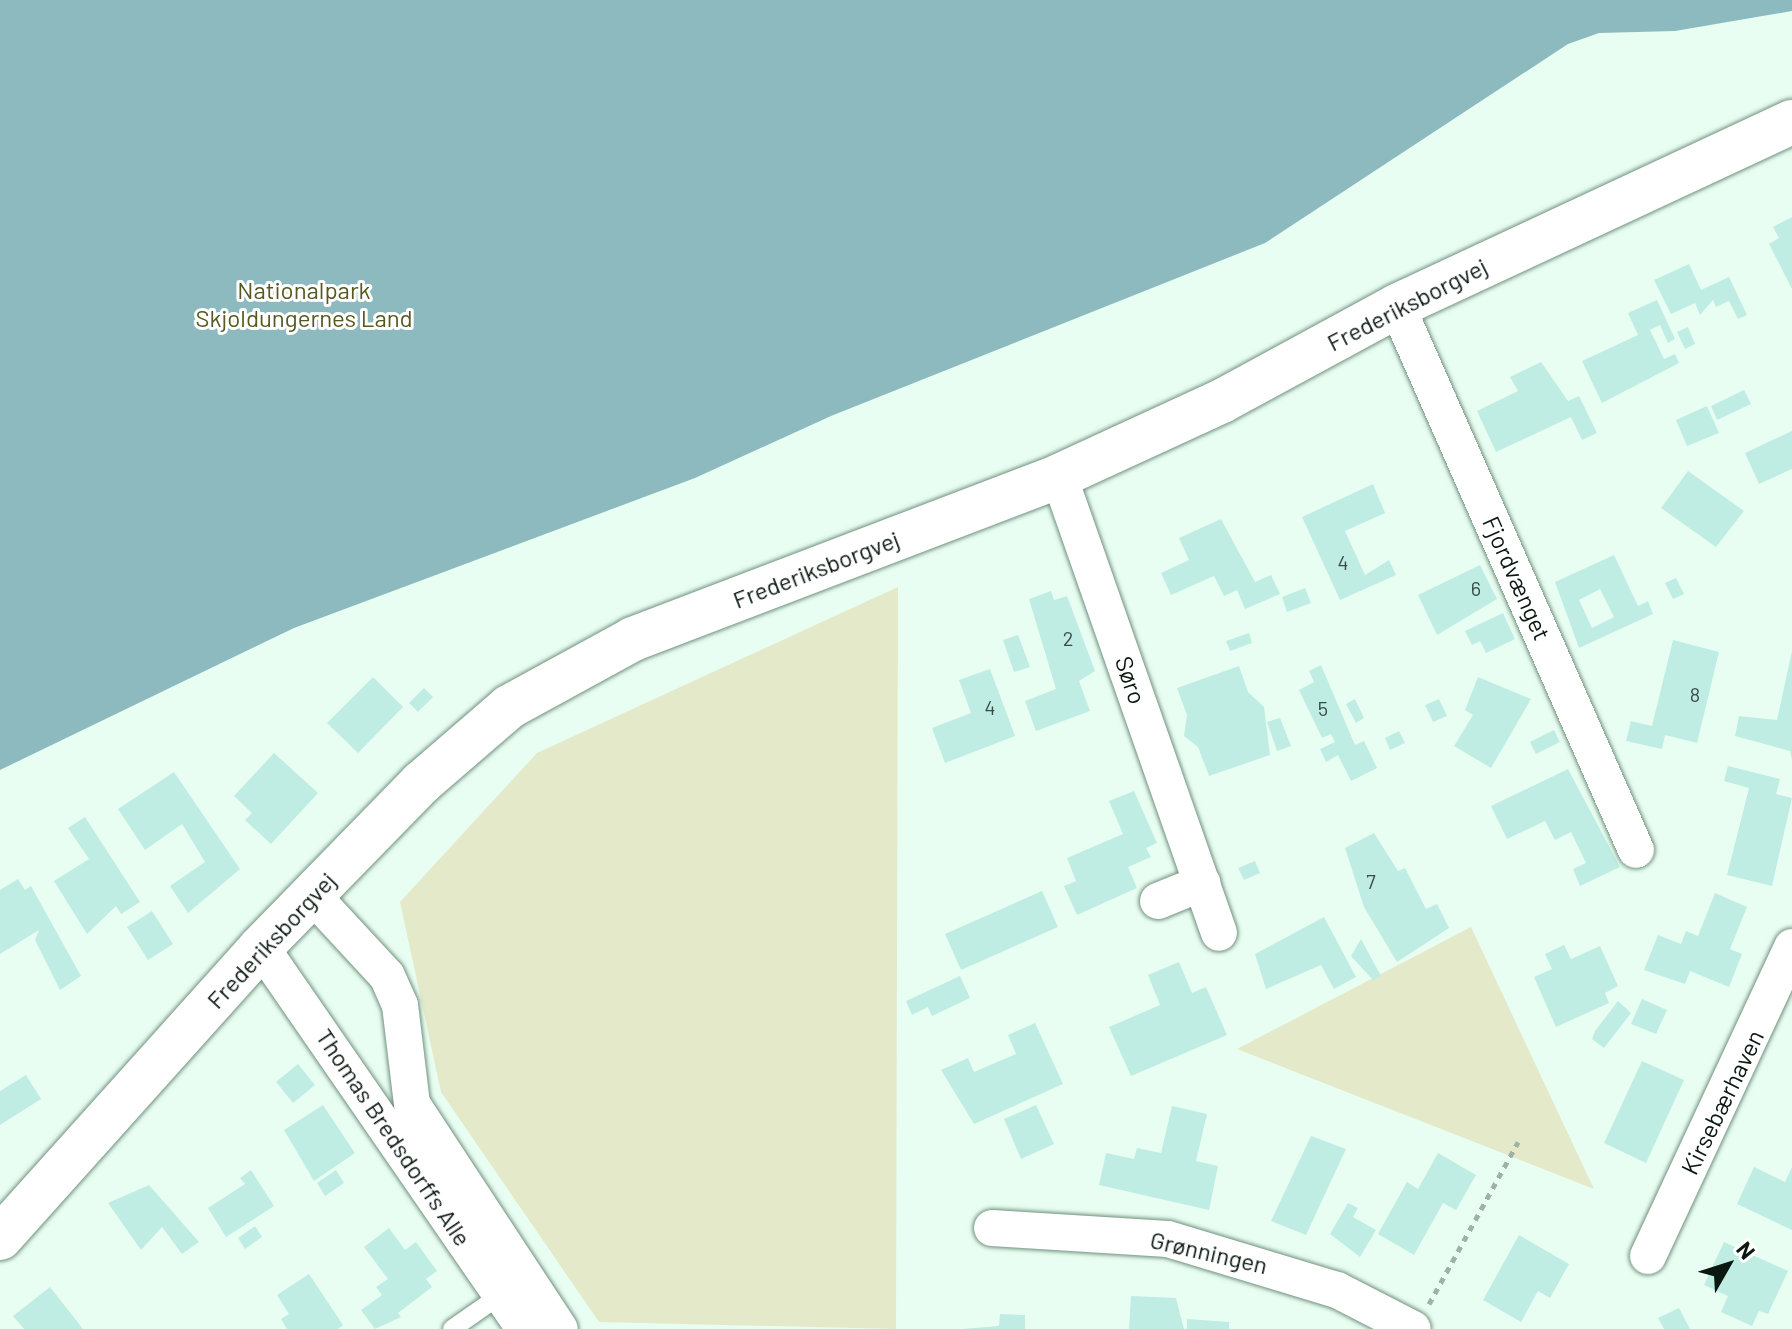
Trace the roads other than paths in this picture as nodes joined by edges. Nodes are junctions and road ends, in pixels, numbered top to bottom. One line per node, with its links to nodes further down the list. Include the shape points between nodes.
1 (1792, 122): 2 (street, Frederiksborgvej)
2 (1397, 306): 3 (street, Frederiksborgvej, via 1222,401); 4 (street, Fjordvænget)
3 (1059, 476): 5 (street, Søro); 6 (street, Frederiksborgvej, via 633,639 509,707 421,783)
4 (1636, 850)
5 (1202, 883): 7 (street); 8 (street, Søro)
6 (312, 895): 9 (street, Frederiksborgvej); 11 (street, Thomas Bredsdorffs Alle, via 387,976 400,1005)
7 (1158, 901)
8 (1219, 933)
9 (261, 947): 11 (street, Thomas Bredsdorffs Alle); 13 (street, Frederiksborgvej)
10 (1792, 947): 14 (street, Kirsebærhaven)
11 (411, 1133): 15 (street, Thomas Bredsdorffs Alle)
12 (992, 1228): 16 (street, Grønningen, via 1080,1228 1181,1242 1337,1290)
13 (0, 1238)
14 (1648, 1256)
15 (514, 1286): 17 (lane); 18 (street, Thomas Bredsdorffs Alle); 19 (street, Thomas Bredsdorffs Alle)
16 (1418, 1322)
17 (452, 1329)
18 (525, 1329)
19 (560, 1329)

